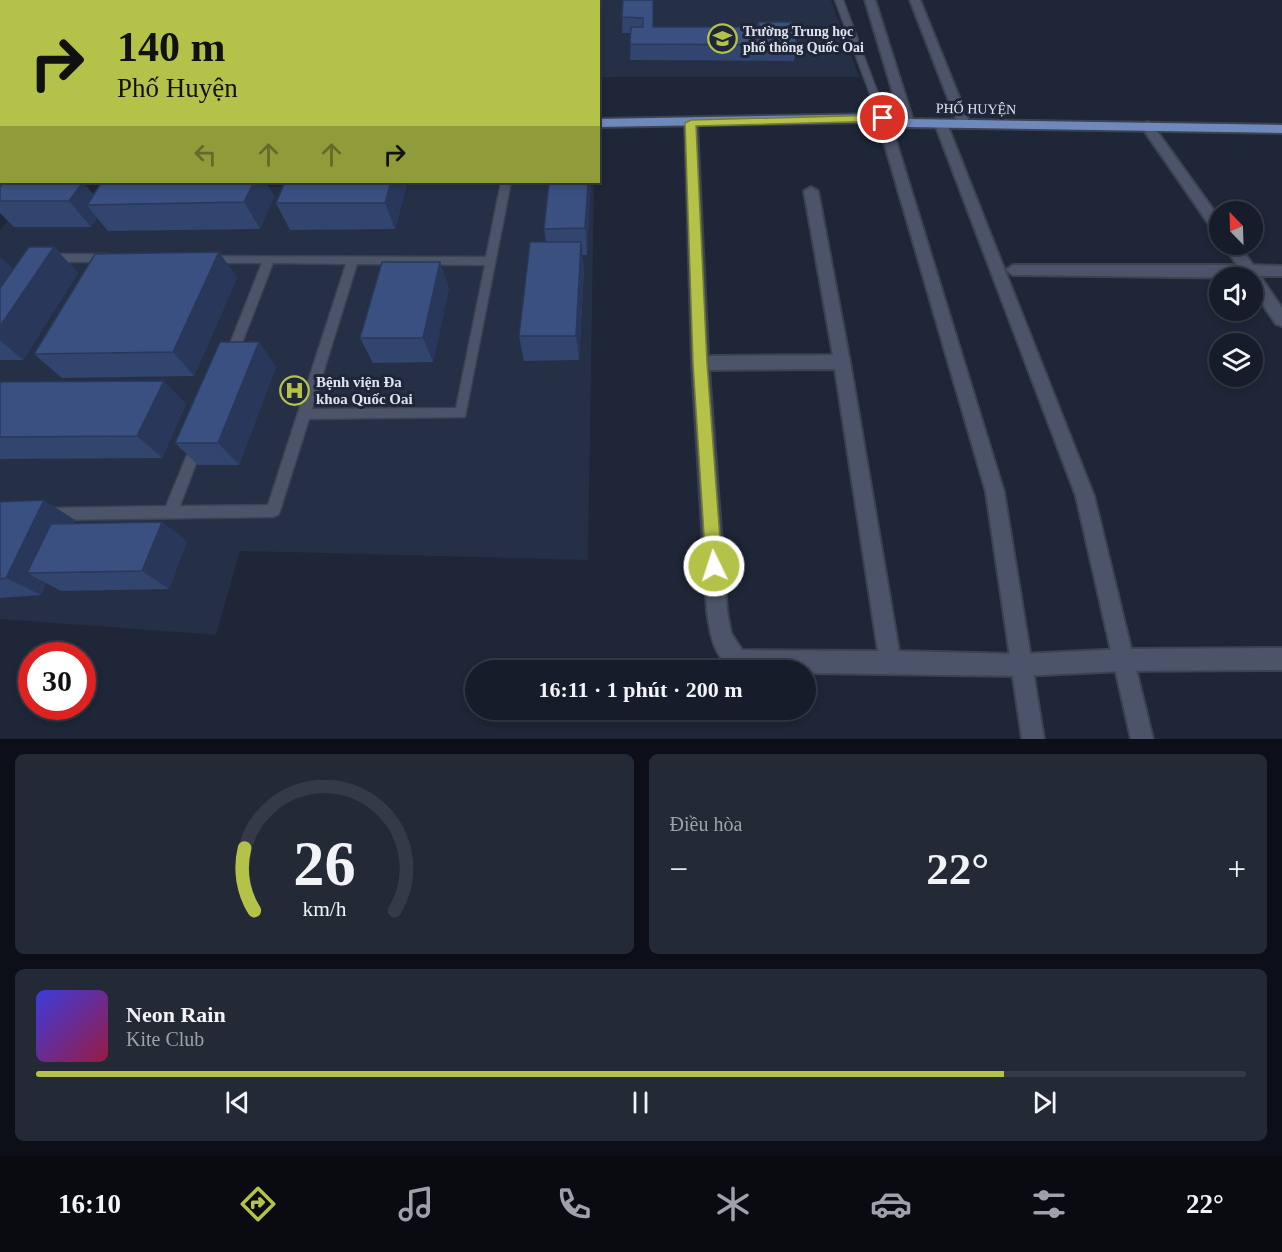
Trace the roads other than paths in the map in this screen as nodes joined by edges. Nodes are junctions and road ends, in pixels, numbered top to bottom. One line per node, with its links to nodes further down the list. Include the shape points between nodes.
1 (839, 0): 4 (lane)
2 (870, 0): 7 (street)
3 (915, 0): 9 (street)
4 (883, 118): 6 (main road, PHỐ HUYỆN); 7 (main road, PHỐ HUYỆN); 37 (street, via 995,492)
5 (600, 123): 6 (main road, PHỐ HUYỆN)
6 (691, 123): 28 (street)
7 (908, 123): 8 (main road, PHỐ HUYỆN)
8 (941, 124): 9 (main road, PHỐ HUYỆN); 35 (street, via 1085,496)
9 (964, 124): 10 (main road, PHỐ HUYỆN)
10 (1147, 126): 11 (main road, PHỐ HUYỆN); 14 (street)
11 (1282, 129)
12 (506, 183): 19 (lane)
13 (810, 191): 27 (street)
14 (1209, 214)
15 (116, 258): 20 (lane, via 46,258)
16 (198, 259): 17 (lane)
17 (269, 259): 18 (lane); 29 (lane)
18 (353, 260): 19 (lane); 30 (lane)
19 (490, 261): 30 (lane, via 461,413)
20 (39, 267)
21 (1013, 270): 22 (street)
22 (1209, 271)
23 (1263, 271): 24 (street)
24 (1282, 271)
25 (1263, 293): 26 (street)
26 (1282, 320)
27 (842, 362): 28 (street); 36 (street)
28 (700, 363): 36 (street, via 717,611 721,637 729,652 735,659 749,663)
29 (227, 367)
30 (304, 414): 32 (lane, via 273,511)
31 (202, 431): 32 (lane)
32 (171, 511): 33 (lane)
33 (34, 514)
34 (1282, 659): 35 (street)
35 (1124, 660): 37 (street); 39 (street)
36 (890, 662): 37 (street)
37 (1022, 665): 38 (street)
38 (1033, 739)
39 (1142, 739)

